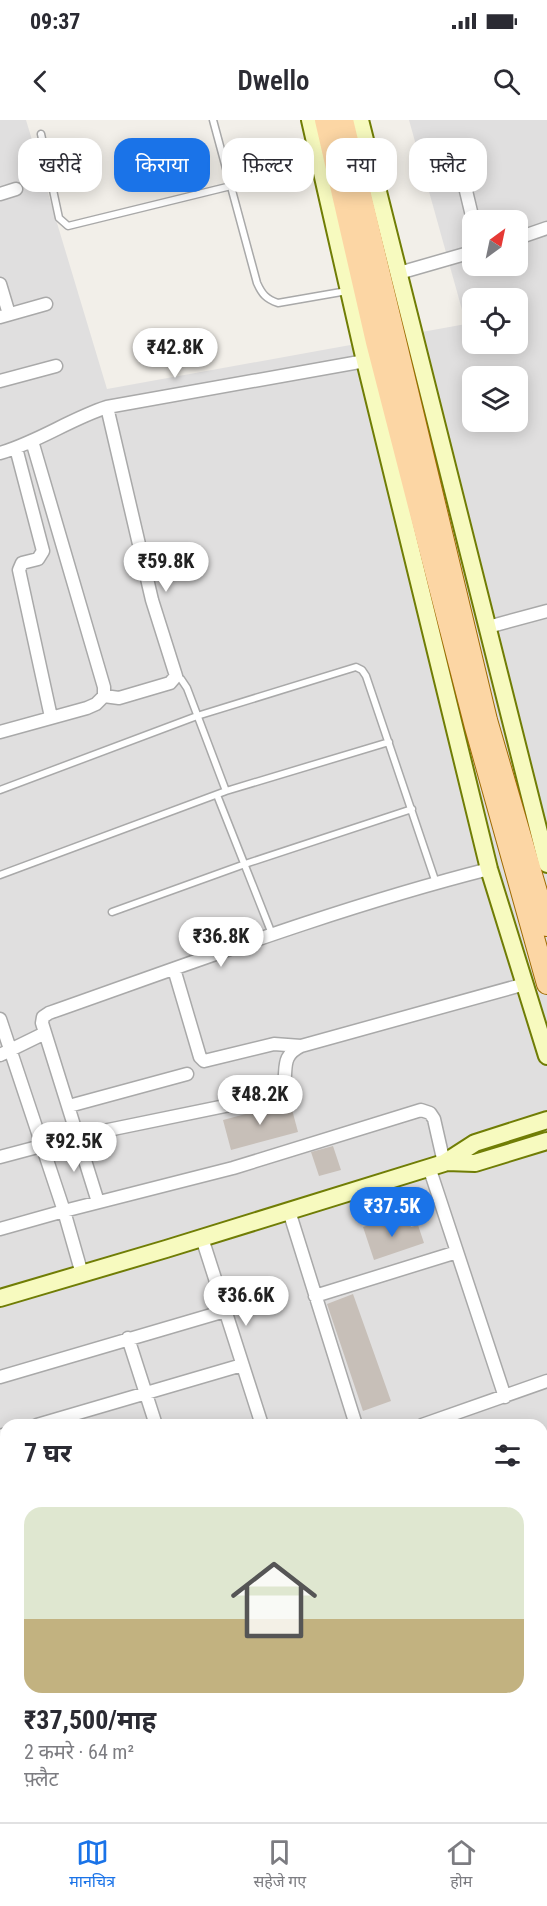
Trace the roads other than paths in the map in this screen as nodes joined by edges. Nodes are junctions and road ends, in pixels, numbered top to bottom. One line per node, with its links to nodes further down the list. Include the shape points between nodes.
1 (213, 120): 7 (lane)
2 (310, 120): 19 (main road)
3 (325, 120): 19 (main road)
4 (343, 120): 47 (main road, via 488,720)
5 (360, 120): 17 (main road)
6 (41, 134): 8 (lane, via 59,218 68,226)
7 (222, 153)
8 (222, 188)
9 (16, 189): 12 (street)
10 (233, 192): 19 (lane, via 257,283 269,300 278,303)
11 (466, 192): 13 (street)
12 (0, 194)
13 (470, 210)
14 (547, 228): 15 (street)
15 (528, 235)
16 (462, 255): 17 (street)
17 (399, 273): 30 (main road)
18 (0, 284): 21 (street)
19 (357, 289): 22 (main road); 51 (main road)
20 (46, 304): 21 (street)
21 (5, 316)
22 (365, 361): 25 (street); 43 (main road)
23 (56, 366): 24 (street)
24 (0, 381)
25 (107, 407): 26 (street); 31 (street, via 152,600)
26 (32, 441): 27 (street); 32 (street)
27 (16, 448): 28 (street); 34 (street, via 43,551 38,559 22,563 20,570)
28 (0, 453)
29 (547, 611): 30 (street)
30 (488, 627): 42 (main road)
31 (176, 676): 32 (street, via 170,683 129,695 114,699); 33 (lane, via 187,688)
32 (104, 696): 34 (street, via 87,708)
33 (197, 716): 36 (lane, via 356,668 366,676); 37 (lane); 38 (lane)
34 (51, 717): 35 (street)
35 (0, 732)
36 (389, 742): 38 (lane); 40 (lane)
37 (0, 790)
38 (226, 791): 39 (lane)
39 (217, 795): 41 (lane); 44 (lane)
40 (412, 809): 41 (lane); 45 (lane)
41 (245, 864): 46 (lane); 48 (lane)
42 (547, 864)
43 (489, 869): 45 (street); 50 (main road)
44 (0, 875)
45 (436, 883): 48 (street)
46 (112, 912)
47 (547, 926)
48 (273, 934): 49 (street)
49 (174, 969): 53 (street, via 49,1013 43,1017); 54 (street, via 204,1060 274,1044)
50 (525, 984): 54 (street); 56 (main road)
51 (547, 984)
52 (0, 1019): 55 (street)
53 (45, 1033): 55 (street); 58 (street)
54 (301, 1046): 60 (street, via 287,1057 285,1081 278,1095)
55 (5, 1053): 62 (street)
56 (547, 1056)
57 (187, 1074): 58 (street)
58 (69, 1106): 60 (street)
59 (547, 1120): 64 (main road, via 474,1143)
60 (79, 1136): 62 (street); 65 (street)
61 (547, 1141): 64 (main road, via 475,1163)
62 (41, 1145): 63 (street); 66 (street)
63 (0, 1157)
64 (440, 1164): 65 (street, via 434,1119 421,1110 233,1168); 67 (main road); 70 (street)
65 (98, 1202): 66 (street)
66 (64, 1211): 68 (street); 71 (street)
67 (289, 1211): 69 (main road); 72 (street)
68 (0, 1229)
69 (202, 1238): 71 (main road); 74 (street)
70 (457, 1252): 72 (street); 80 (street)
71 (82, 1274): 73 (main road)
72 (315, 1296): 84 (street)
73 (0, 1298)
74 (225, 1311): 75 (street); 76 (street)
75 (128, 1338): 77 (street); 79 (street)
76 (242, 1365): 79 (street); 83 (street)
77 (0, 1377)
78 (547, 1381): 80 (street)
79 (146, 1394): 81 (street); 82 (street)
80 (505, 1397): 85 (street)
81 (59, 1419)
82 (154, 1419)
83 (260, 1419)
84 (354, 1419)
85 (440, 1419)

